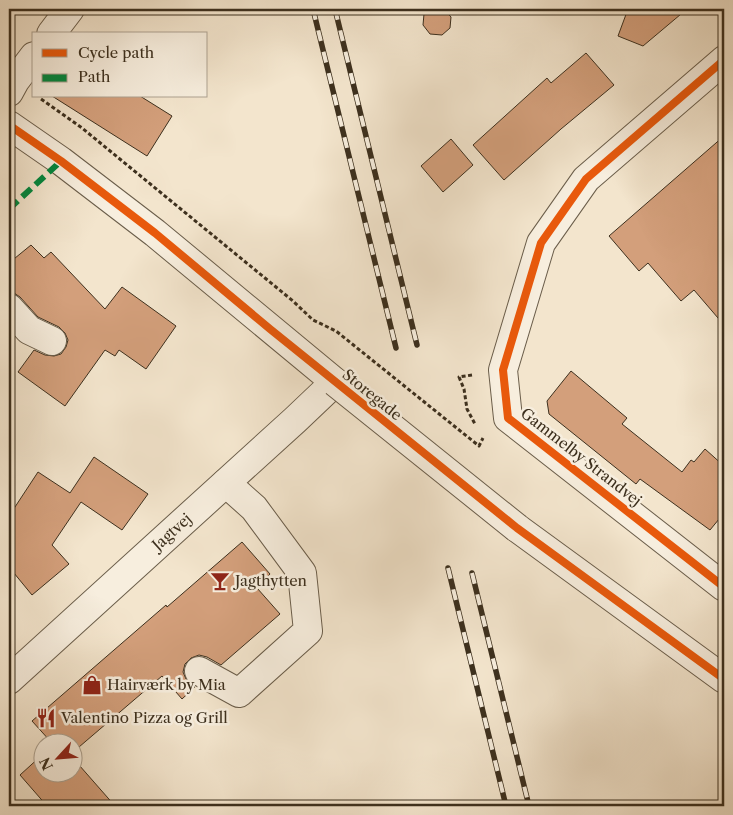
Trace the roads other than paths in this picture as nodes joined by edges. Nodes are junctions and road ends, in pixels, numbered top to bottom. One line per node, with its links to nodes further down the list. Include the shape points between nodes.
1 (70, 9): 2 (street)
2 (53, 32)
3 (32, 59): 5 (street)
4 (724, 60): 11 (street, Gammelby Strandvej, via 586,179 541,243 503,370 508,418)
5 (9, 92)
6 (9, 125): 9 (street, Storegade, via 62,161 155,233)
7 (9, 308): 8 (street, via 29,330)
8 (52, 342)
9 (335, 382): 10 (street, Jagtvej); 13 (street, Storegade, bridge, via 516,528)
10 (226, 483): 12 (street, via 254,508 302,573 308,631 239,693); 14 (street, Jagtvej)
11 (724, 587)
12 (199, 670)
13 (724, 679)
14 (9, 680)

